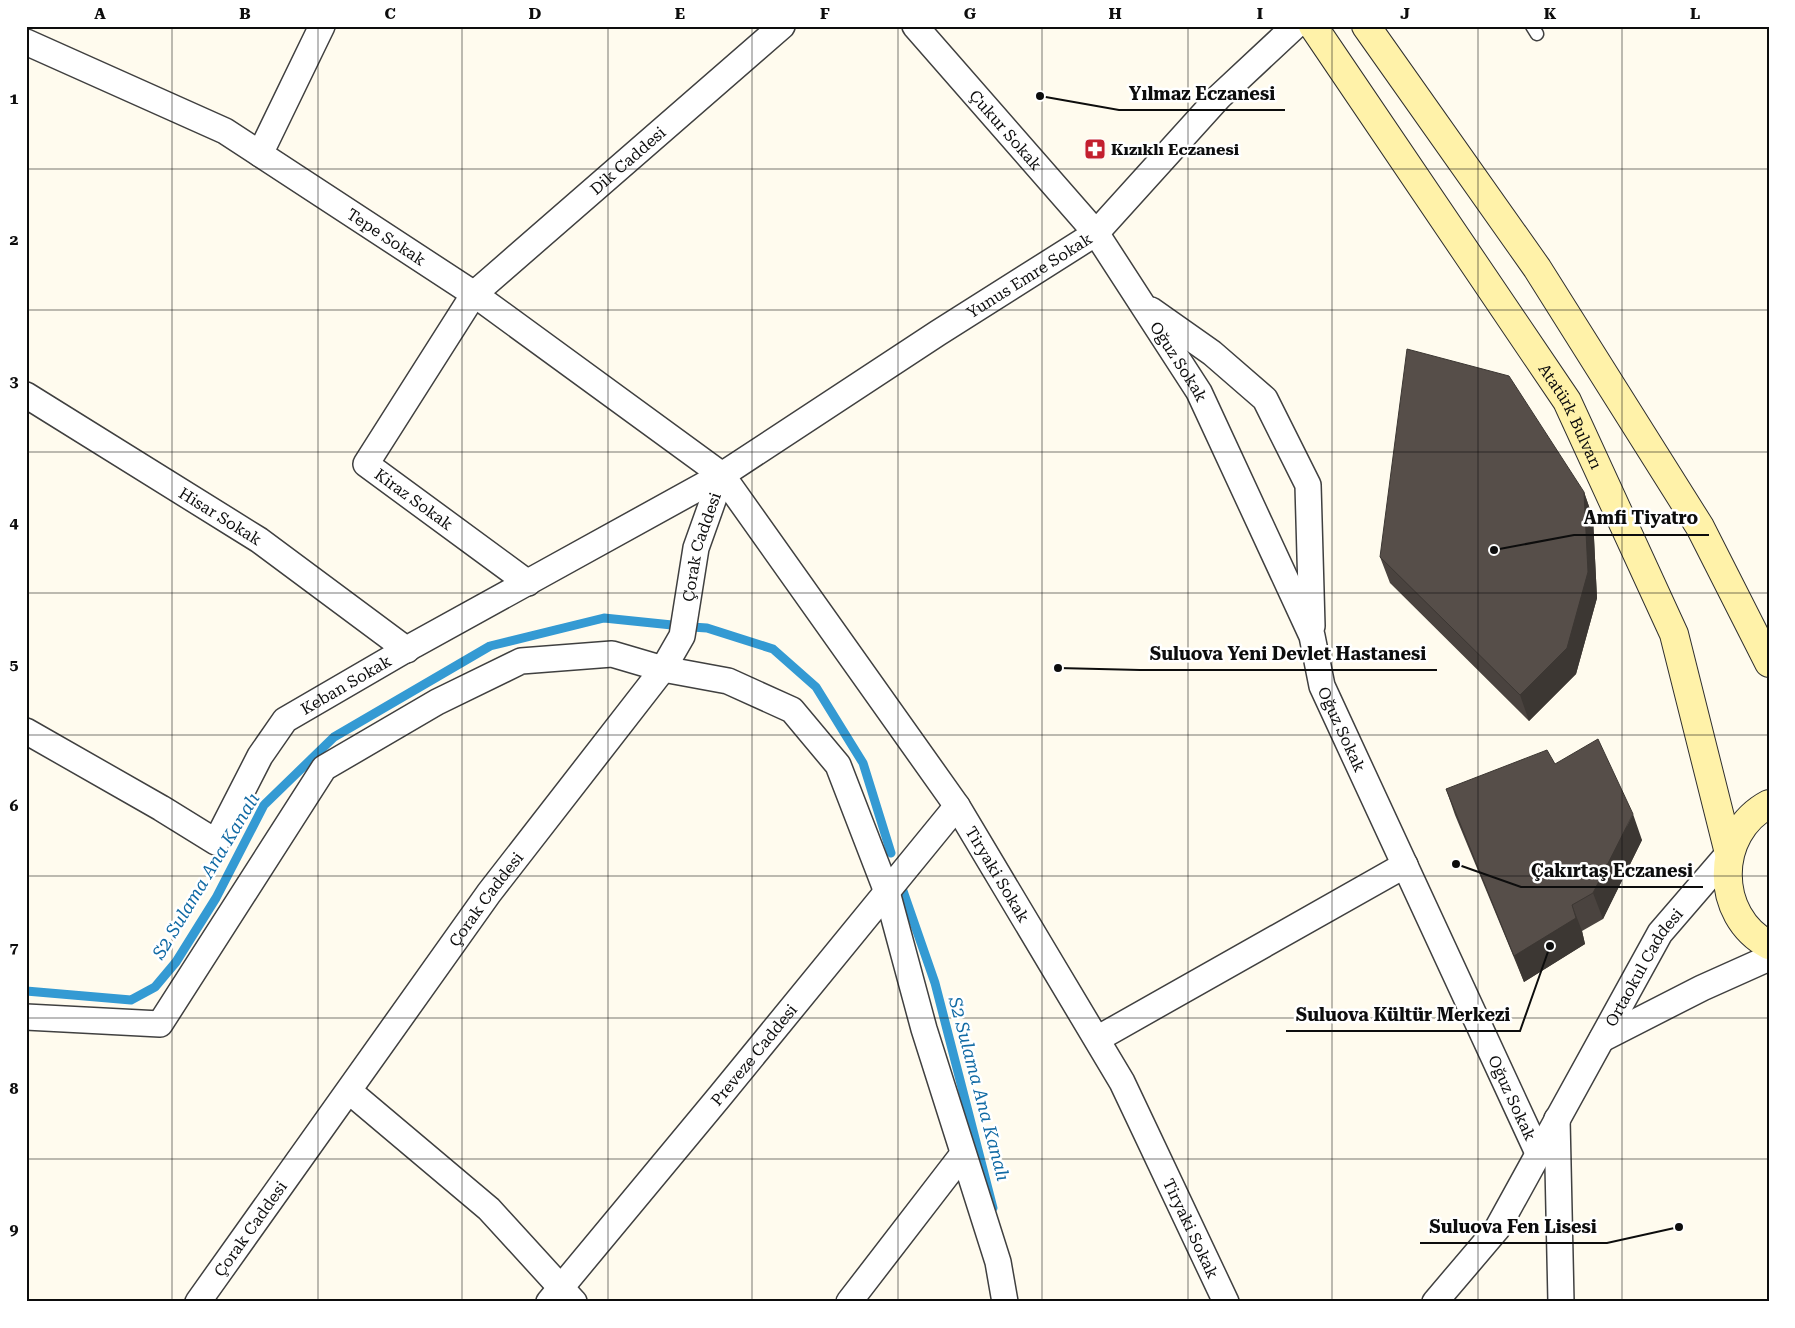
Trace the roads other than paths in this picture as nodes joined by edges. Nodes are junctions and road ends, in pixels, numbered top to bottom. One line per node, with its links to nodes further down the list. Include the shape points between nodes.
1 (322, 26): 8 (street)
2 (782, 26): 10 (street, Dik Caddesi)
3 (915, 26): 9 (street, Çukur Sokak)
4 (1295, 26): 9 (street, Yunus Emre Sokak, via 1219,97)
5 (1313, 26): 22 (main road, Atatürk Bulvarı, via 1567,401 1674,634)
6 (1366, 26): 17 (main road, via 1537,268 1700,527)
7 (26, 42): 8 (street, Tepe Sokak, via 225,131)
8 (260, 154): 10 (street, Tepe Sokak)
9 (1096, 233): 11 (street, Oğuz Sokak); 13 (street, Yunus Emre Sokak)
10 (474, 294): 13 (street, Tepe Sokak); 14 (street, Kiraz Sokak, via 366,464)
11 (1141, 302): 15 (street, Oğuz Sokak, via 1199,392); 15 (street, via 1212,353 1265,399 1308,485)
12 (26, 395): 16 (street, Hisar Sokak, via 260,540)
13 (722, 475): 14 (street, Keban Sokak); 18 (street, Çorak Caddesi, via 696,548 682,636); 21 (street, Tiryaki Sokak)
14 (528, 583): 16 (street, Keban Sokak)
15 (1312, 636): 23 (street, Oğuz Sokak, via 1322,686)
16 (407, 650): 19 (street, Keban Sokak, via 285,720 260,756 216,842)
17 (1769, 663)
18 (663, 669): 24 (street, via 728,681 792,710 838,765); 27 (street, via 612,654 521,660 438,702 324,768 160,1024); 30 (street, Çorak Caddesi, via 489,893)
19 (26, 731)
20 (1769, 804): 22 (main road, Atatürk Bulvarı, via 1759,809 1740,828)
21 (957, 806): 24 (street, Preveze Caddesi); 28 (street, Tiryaki Sokak)
22 (1729, 853): 25 (main road, Atatürk Bulvarı, via 1726,877 1731,901 1742,923); 29 (street, Ortaokul Caddesi, via 1660,933)
23 (1405, 865): 28 (street); 32 (street, Oğuz Sokak)
24 (887, 892): 33 (street, via 924,1029); 34 (street, Preveze Caddesi)
25 (1769, 945)
26 (1769, 958): 29 (street, Ortaokul Caddesi)
27 (26, 1017)
28 (1097, 1038): 38 (street, Tiryaki Sokak, via 1122,1082)
29 (1602, 1038): 31 (street, Ortaokul Caddesi)
30 (349, 1091): 34 (street, via 489,1208); 35 (street, Çorak Caddesi)
31 (1557, 1120): 32 (street, Ortaokul Caddesi); 40 (street)
32 (1538, 1153): 39 (street, Ortaokul Caddesi, via 1497,1229)
33 (963, 1154): 36 (street); 37 (street, via 998,1262)
34 (561, 1297)
35 (198, 1302)
36 (849, 1302)
37 (1004, 1302)
38 (1226, 1302)
39 (1435, 1302)
40 (1561, 1302)

